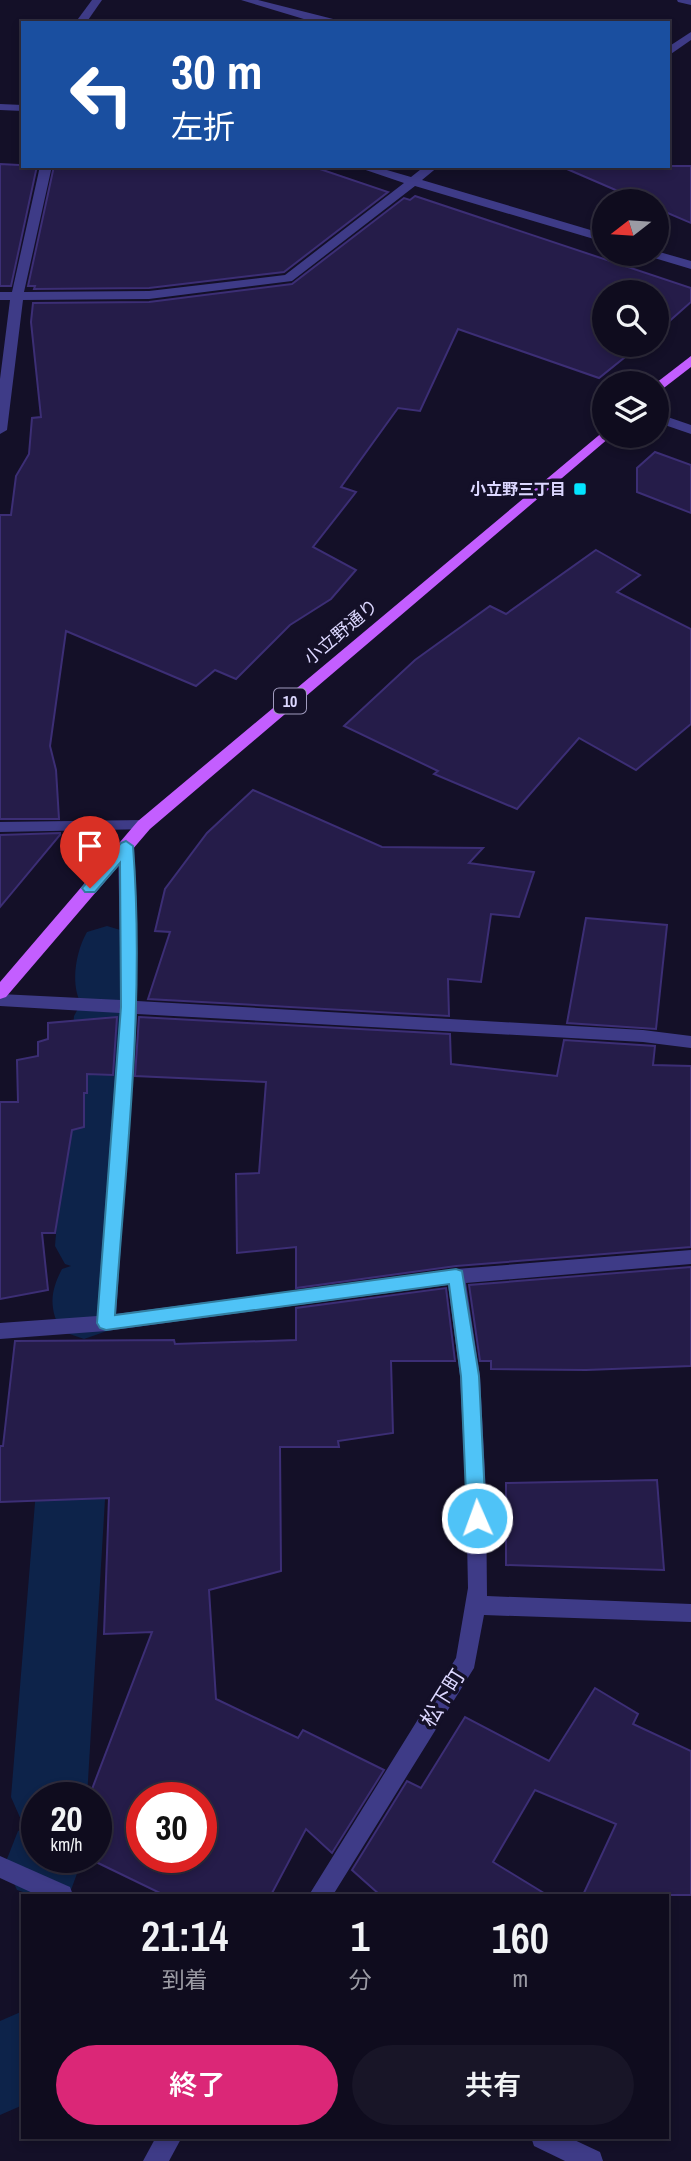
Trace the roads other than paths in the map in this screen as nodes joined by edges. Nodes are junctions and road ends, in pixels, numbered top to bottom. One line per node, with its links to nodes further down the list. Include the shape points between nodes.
1 (97, 0): 5 (street)
2 (246, 0): 6 (street)
3 (682, 0): 4 (street)
4 (691, 2)
5 (81, 21)
6 (317, 21)
7 (691, 35): 8 (street)
8 (687, 44): 9 (street)
9 (670, 52)
10 (0, 107): 11 (street)
11 (21, 107)
12 (46, 168): 20 (street)
13 (367, 168): 15 (street)
14 (430, 168): 15 (street)
15 (412, 180): 16 (street); 20 (street, via 288,278 149,295)
16 (592, 234)
17 (669, 258): 18 (street)
18 (691, 265)
19 (0, 296): 20 (street)
20 (17, 296): 24 (street)
21 (691, 360): 22 (main road)
22 (669, 379)
23 (669, 422): 25 (street)
24 (0, 430)
25 (691, 430)
26 (592, 445): 27 (main road, 小立野通り / 10)
27 (144, 825): 28 (street); 29 (main road, 小立野通り / 10)
28 (0, 827)
29 (126, 846): 30 (main road, 小立野通り / 10); 32 (street)
30 (0, 993)
31 (0, 1000): 32 (street)
32 (128, 1007): 33 (street); 36 (street)
33 (691, 1042)
34 (691, 1257): 35 (street)
35 (456, 1276): 36 (street); 38 (street, 松下町, via 471,1402)
36 (106, 1323): 37 (street)
37 (0, 1331)
38 (475, 1605): 39 (street); 42 (street, 松下町, via 466,1661)
39 (691, 1613)
40 (0, 1867): 41 (street)
41 (60, 1894)
42 (321, 1894)
43 (169, 2139): 45 (street)
44 (547, 2139): 46 (street)
45 (155, 2161)
46 (591, 2161)

